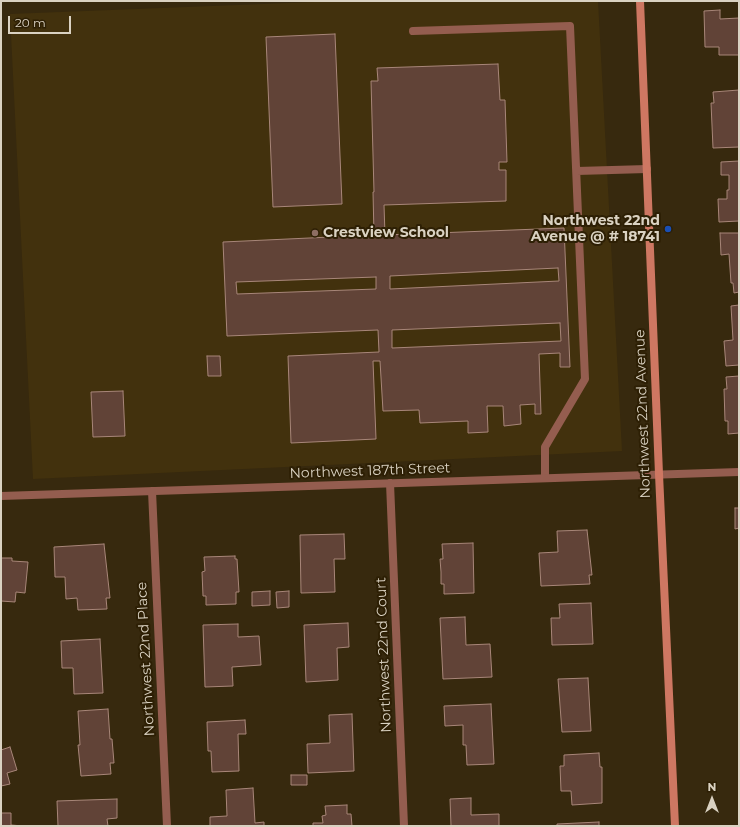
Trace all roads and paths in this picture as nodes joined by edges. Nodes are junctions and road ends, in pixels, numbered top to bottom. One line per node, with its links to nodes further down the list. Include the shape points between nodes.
1 (640, 1): 3 (street, Northwest 22nd Avenue)
2 (413, 31): 4 (street, via 570,26)
3 (647, 169): 4 (street); 6 (street, Northwest 22nd Avenue)
4 (577, 171): 7 (street, via 586,379 545,447)
5 (739, 472): 6 (street, Northwest 187th Street)
6 (659, 474): 7 (street, Northwest 187th Street); 13 (street, Northwest 22nd Avenue)
7 (545, 477): 8 (street, Northwest 187th Street)
8 (390, 483): 9 (street, Northwest 187th Street); 12 (street, Northwest 22nd Court)
9 (152, 491): 10 (street, Northwest 187th Street); 11 (street, Northwest 22nd Place)
10 (1, 496)
11 (167, 826)
12 (404, 826)
13 (675, 826)

